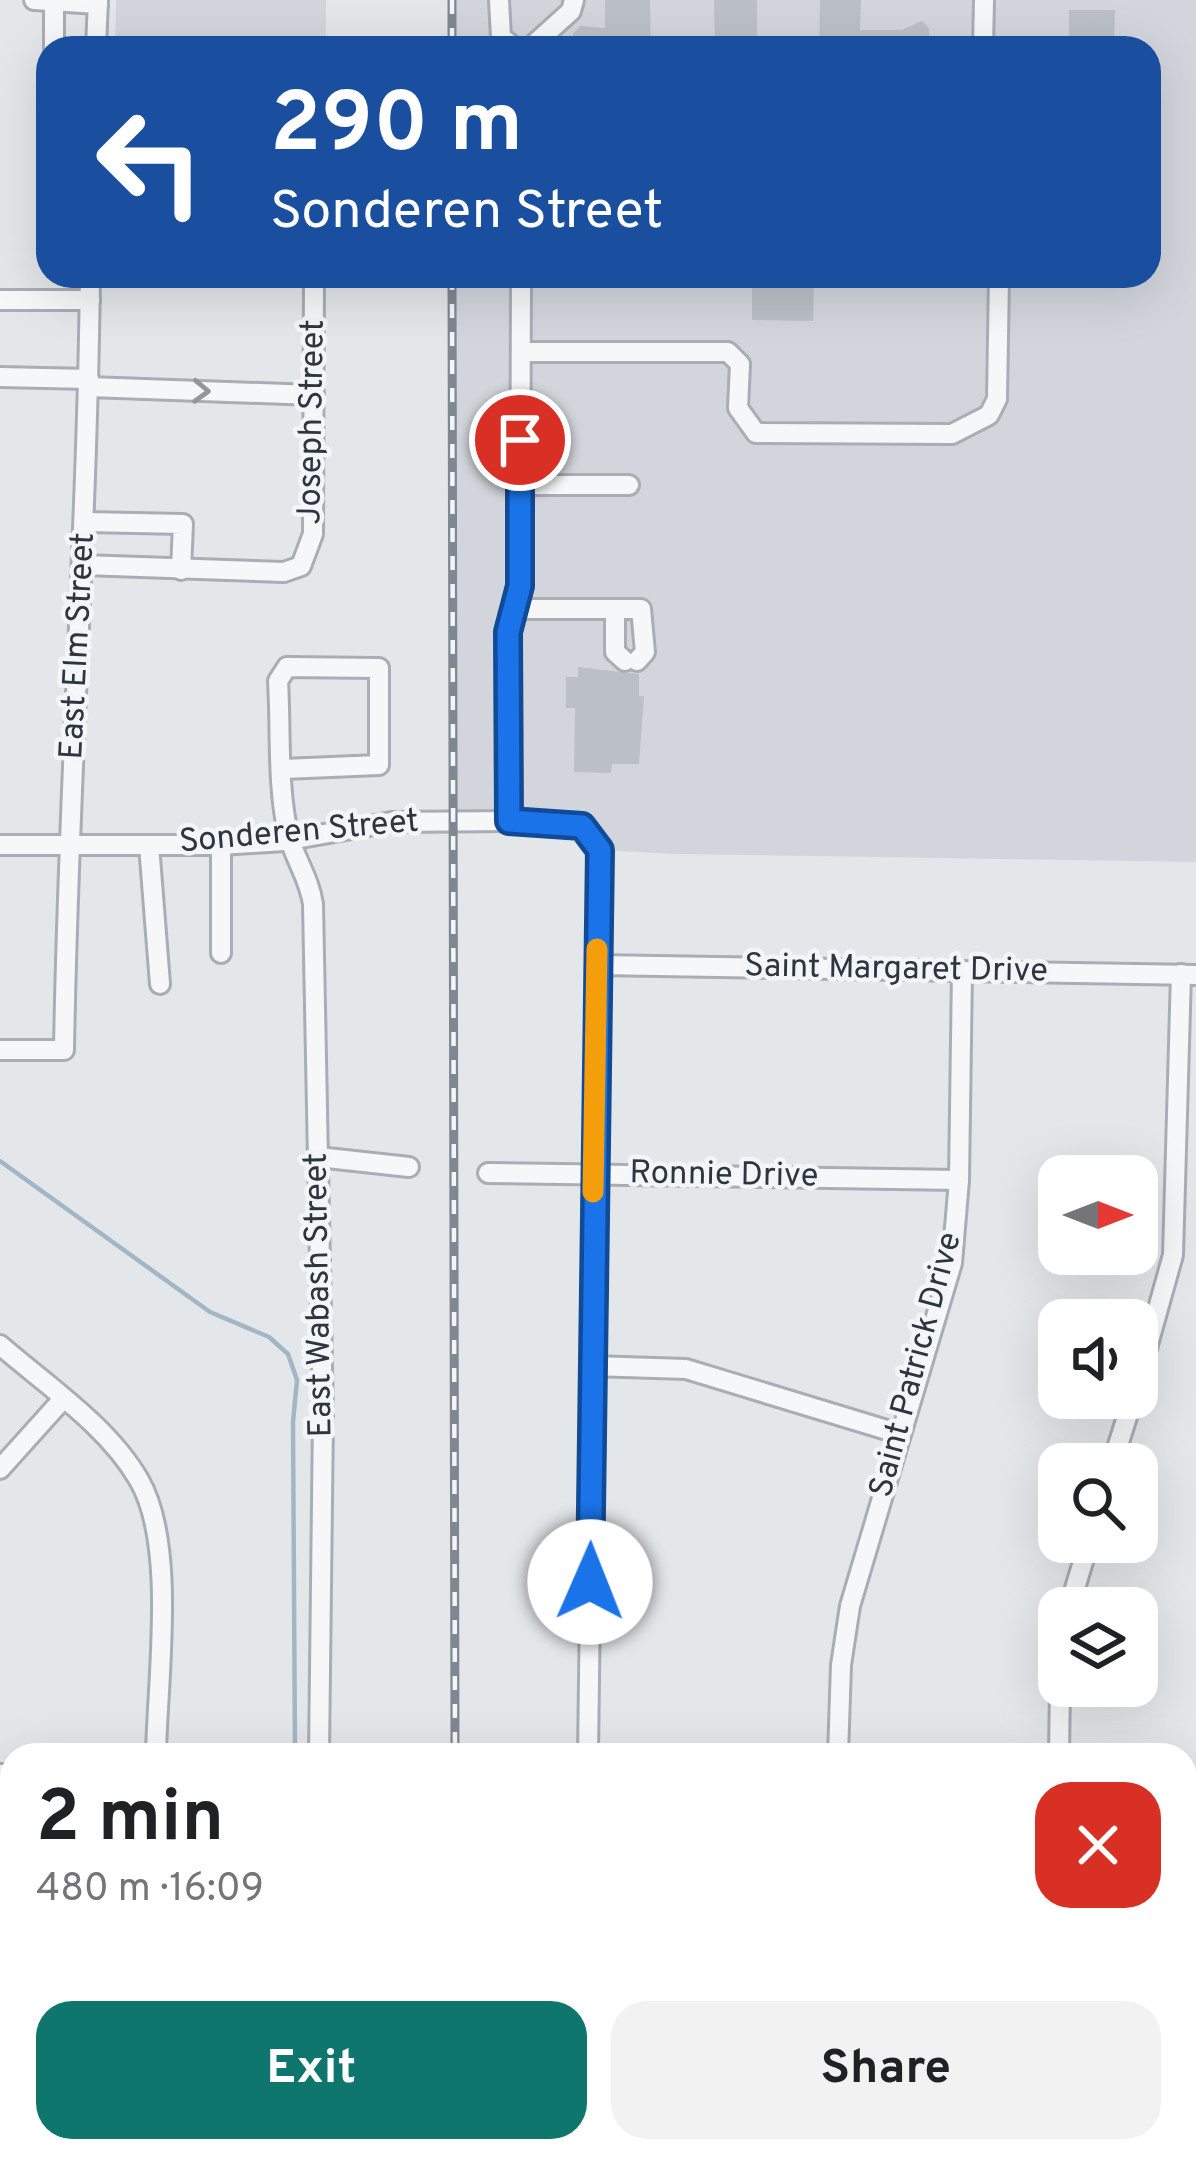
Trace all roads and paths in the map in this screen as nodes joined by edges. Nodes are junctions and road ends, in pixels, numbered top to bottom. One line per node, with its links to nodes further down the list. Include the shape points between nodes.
1 (34, 0): 5 (street)
2 (499, 0): 9 (street)
3 (574, 0): 10 (street)
4 (984, 0): 11 (street)
5 (54, 2): 6 (street); 7 (street)
6 (98, 2): 8 (street)
7 (54, 36)
8 (97, 36)
9 (501, 36)
10 (543, 36)
11 (983, 36)
12 (90, 288): 17 (street, East Elm Street)
13 (314, 288): 21 (street, Joseph Street)
14 (521, 288): 18 (street)
15 (999, 288): 18 (street, via 998,399 989,415 952,434 756,433 738,409 740,364 728,352)
16 (0, 300): 17 (street)
17 (90, 300): 20 (street, East Elm Street)
18 (521, 352): 22 (street)
19 (0, 377): 20 (street)
20 (89, 383): 21 (street, one-way to 21); 24 (street, East Elm Street)
21 (314, 395): 26 (street, Joseph Street, via 313,535 301,566)
22 (520, 484): 23 (street); 27 (street)
23 (628, 485)
24 (86, 522): 25 (street, East Elm Street); 26 (street, via 182,524)
25 (83, 565): 26 (street); 33 (street, East Elm Street)
26 (181, 570)
27 (517, 609): 28 (street); 30 (street, via 508,632)
28 (614, 609): 28 (street, via 641,609 645,652 632,661 614,652)
29 (284, 769): 29 (street, East Wabash Street, via 280,672 379,668 380,765); 31 (street, East Wabash Street)
30 (509, 821): 31 (street, Sonderen Street, via 391,822); 37 (street, Sonderen Street, via 570,822 594,837)
31 (290, 840): 35 (street, Sonderen Street); 42 (street, East Wabash Street, via 314,904)
32 (0, 845): 33 (street, Sonderen Street)
33 (68, 845): 34 (street, Sonderen Street); 41 (street, East Elm Street, via 64,1050)
34 (148, 845): 35 (street, Sonderen Street); 40 (street)
35 (221, 845): 36 (street)
36 (220, 953)
37 (597, 965): 38 (street, Saint Margaret Drive); 45 (street)
38 (962, 971): 39 (street, Saint Margaret Drive); 46 (street, Saint Patrick Drive)
39 (1189, 975): 47 (street, via 1173,1255)
40 (160, 985)
41 (4, 1056)
42 (318, 1157): 43 (street); 55 (street, East Wabash Street)
43 (410, 1167)
44 (488, 1173): 45 (street, Ronnie Drive)
45 (593, 1174): 46 (street, Ronnie Drive); 49 (street)
46 (959, 1180): 51 (street, Saint Patrick Drive, via 952,1263)
47 (1158, 1309)
48 (0, 1345): 50 (street)
49 (592, 1366): 51 (street, via 686,1370); 56 (street)
50 (63, 1400): 52 (street); 54 (street, via 141,1482 155,1524)
51 (900, 1434): 57 (street, Saint Patrick Drive, via 850,1606)
52 (0, 1469)
53 (1060, 1707): 58 (street)
54 (155, 1743)
55 (319, 1743)
56 (588, 1743)
57 (838, 1743)
58 (1059, 1743)

